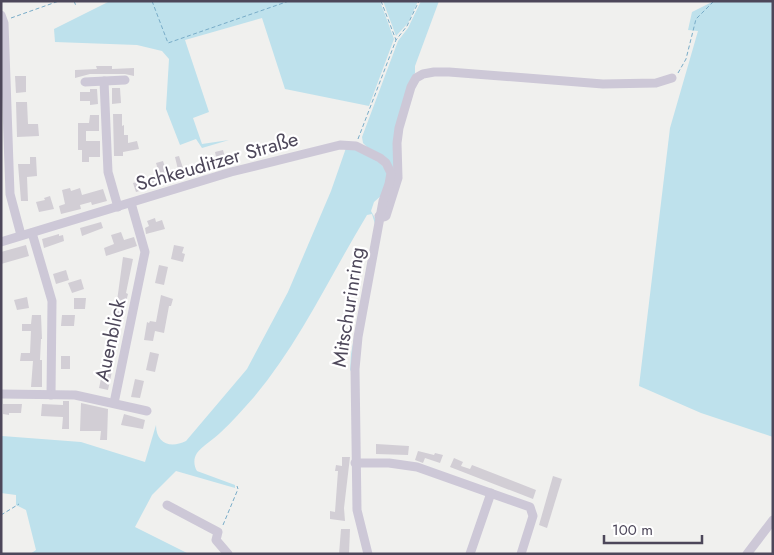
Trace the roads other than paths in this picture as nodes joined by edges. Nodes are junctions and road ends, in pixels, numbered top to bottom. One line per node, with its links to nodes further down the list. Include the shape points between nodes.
1 (2, 17): 10 (street, via 10,194)
2 (672, 78): 8 (street, via 656,83 603,84 449,72 423,74 411,87 401,120 397,144 398,178 388,211 384,218)
3 (125, 80): 4 (street)
4 (104, 81): 5 (street); 7 (street, via 108,172)
5 (85, 82)
6 (131, 203): 7 (street, Schkeuditzer Straße); 8 (street, Schkeuditzer Straße, via 231,172 340,145 356,146 380,158 389,167 391,178); 14 (street, Auenblick, via 145,252)
7 (118, 207): 9 (street, Schkeuditzer Straße)
8 (381, 217): 16 (street, Mitschurinring, via 356,352)
9 (32, 233): 10 (street, Schkeuditzer Straße); 13 (street, via 52,300)
10 (21, 235): 11 (street, Schkeuditzer Straße)
11 (1, 242)
12 (1, 394): 13 (street, Auenblick)
13 (51, 395): 14 (street, Auenblick, via 75,395)
14 (114, 403): 15 (street)
15 (147, 411)
16 (355, 463): 17 (street, via 417,466); 21 (street, Mitschurinring, via 357,510)
17 (491, 493): 22 (street); 23 (street, via 530,507 533,516)
18 (167, 506): 20 (street, via 218,532 216,540)
19 (773, 520): 24 (street)
20 (228, 554)
21 (368, 554)
22 (470, 554)
23 (521, 554)
24 (747, 554)

